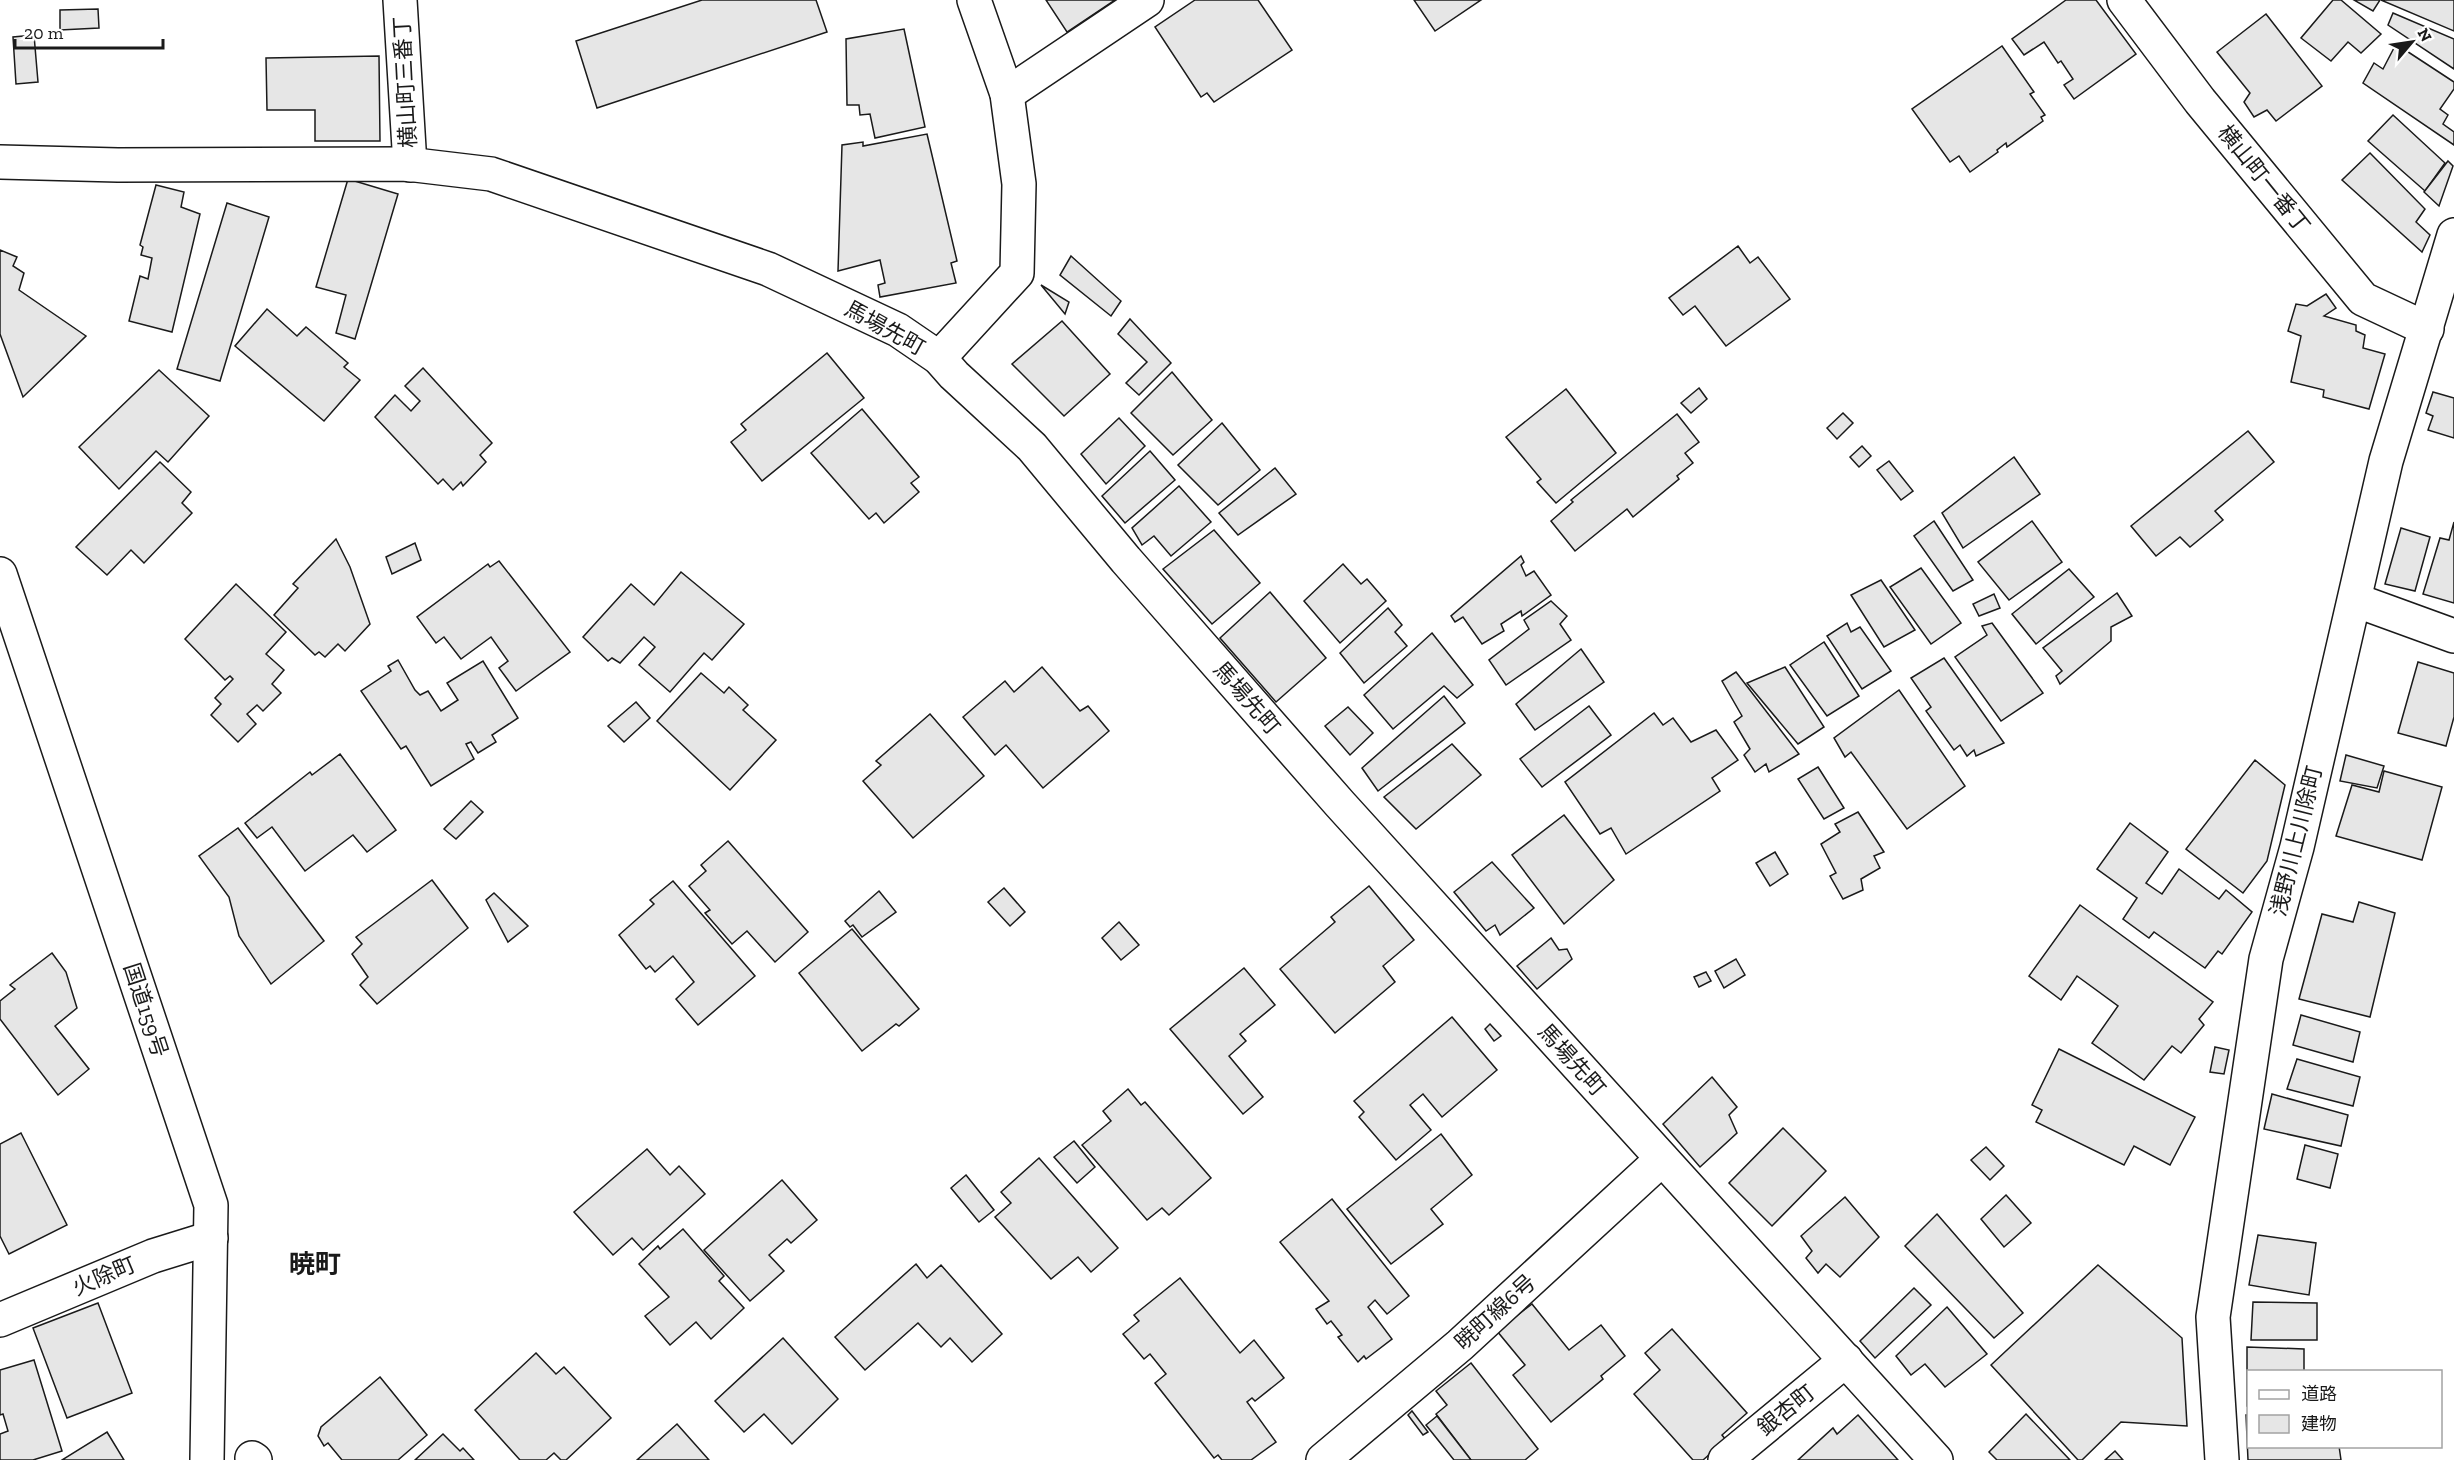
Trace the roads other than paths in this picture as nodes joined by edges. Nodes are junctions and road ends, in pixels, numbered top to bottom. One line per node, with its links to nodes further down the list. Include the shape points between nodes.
1 (400, 0): 7 (main road, 横山町三番丁)
2 (974, 0): 5 (main road)
3 (1147, 0): 5 (main road)
4 (2124, 0): 9 (main road, 横山町一番丁, via 2200,101 2362,299)
5 (1007, 94): 10 (main road, via 1019,184 1017,273)
6 (0, 162): 7 (main road, 馬場先町)
7 (410, 165): 10 (main road, 馬場先町, via 492,174 768,269 898,330)
8 (2454, 235): 9 (main road, 浅野川上川除町)
9 (2427, 329): 12 (main road, 浅野川上川除町, via 2386,461)
10 (939, 358): 14 (main road, 馬場先町, via 1032,447 1262,715)
11 (0, 574): 15 (main road, 国道159号, via 211,1205)
12 (2355, 600): 13 (main road); 22 (main road, 浅野川上川除町, via 2298,848 2266,959 2213,1317)
13 (2454, 636)
14 (1662, 1159): 17 (main road, 馬場先町); 19 (main road, 暁町線6号, via 1460,1345)
15 (211, 1238): 16 (main road, 火除町, via 153,1256); 18 (main road, 国道159号)
16 (0, 1320)
17 (1846, 1360): 20 (main road, 銀杏町); 21 (main road, 馬場先町)
18 (207, 1460)
19 (1323, 1460)
20 (1725, 1460)
21 (1936, 1460)
22 (2222, 1460)

